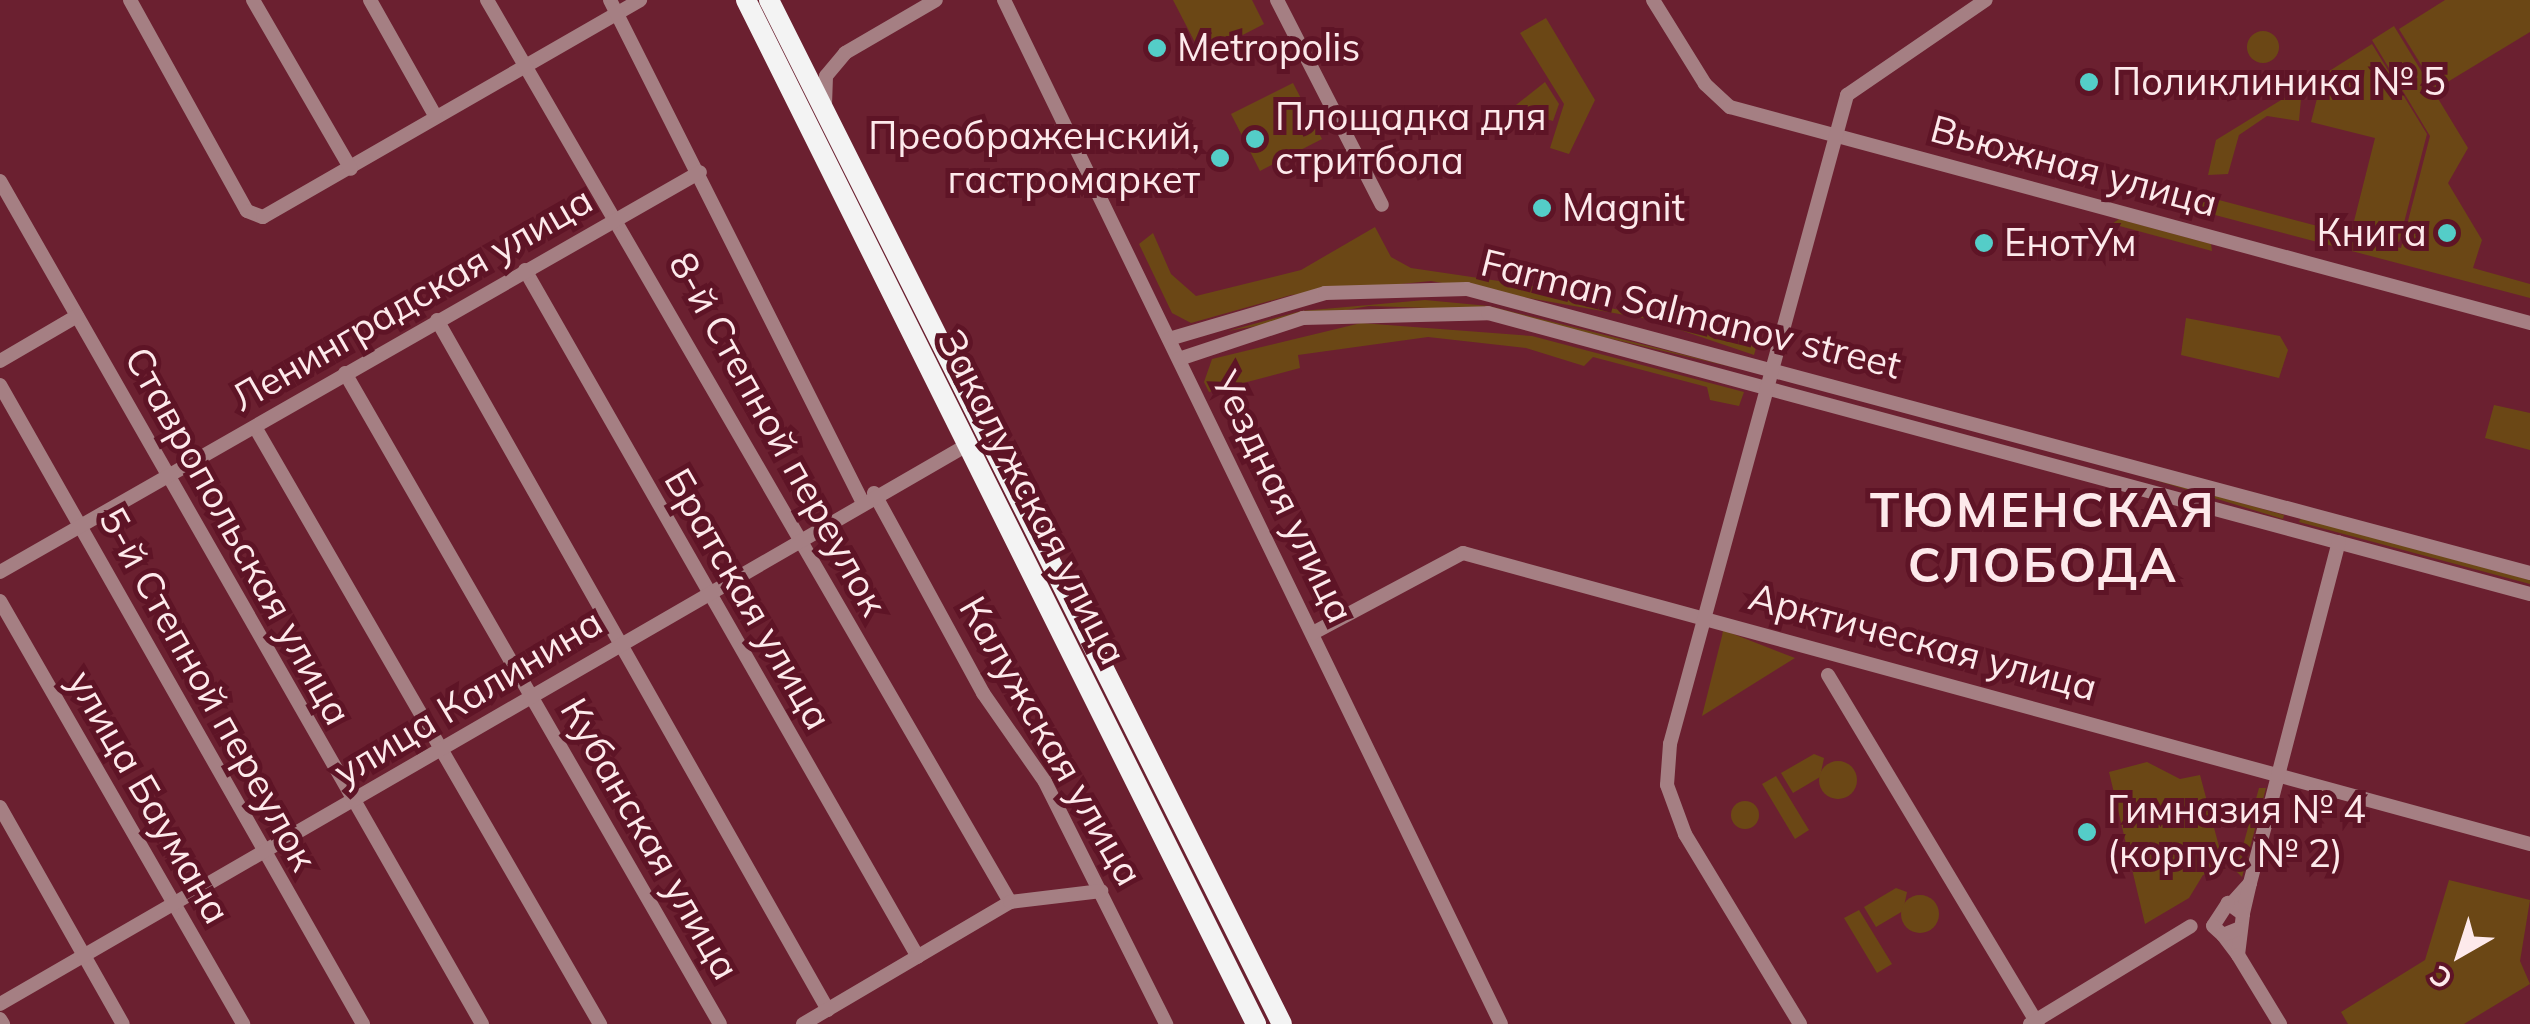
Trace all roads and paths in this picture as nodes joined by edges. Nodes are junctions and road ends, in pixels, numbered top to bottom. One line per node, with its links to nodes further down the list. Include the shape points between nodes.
1 (130, 0): 18 (street, via 253,215)
2 (253, 0): 18 (street)
3 (370, 0): 15 (street)
4 (487, 0): 14 (street, 8-й Степной переулок)
5 (640, 0): 13 (street)
6 (746, 0): 36 (highway, Закалужская улица)
7 (769, 0): 16 (highway)
8 (936, 0): 16 (street, via 833,64 823,91)
9 (1004, 0): 27 (street, Уездная улица)
10 (1277, 0): 21 (street)
11 (1653, 0): 17 (street, Вьюжная улица, via 1716,97)
12 (1986, 0): 17 (street, via 1859,81)
13 (613, 6): 14 (street); 19 (street, Калужская улица)
14 (524, 66): 15 (street); 22 (street, 8-й Степной переулок)
15 (436, 117): 18 (street)
16 (827, 121): 83 (highway)
17 (1834, 134): 26 (street, Вьюжная улица); 30 (street)
18 (350, 168)
19 (700, 172): 22 (street, Ленинградская улица); 41 (street, Калужская улица)
20 (0, 181): 24 (street, Ставропольская улица)
21 (1382, 206)
22 (620, 218): 23 (street, Ленинградская улица); 43 (street, 8-й Степной переулок)
23 (525, 270): 25 (street, Ленинградская улица); 47 (street, Братская улица)
24 (77, 316): 29 (street); 40 (street, Ставропольская улица)
25 (437, 320): 31 (street, Ленинградская улица); 52 (street)
26 (2530, 323)
27 (1169, 340): 28 (street, Уездная улица); 30 (street, Farman Salmanov street, via 1253,307 1419,286 1530,300)
28 (1179, 359): 33 (street, Farman Salmanov street, via 1303,318 1429,308 1550,328); 51 (street, Уездная улица)
29 (0, 361)
30 (1772, 364): 33 (street); 35 (street, Farman Salmanov street)
31 (345, 373): 34 (street, Ленинградская улица); 54 (street, Кубанская улица)
32 (0, 385): 42 (street, 5-й Степной переулок)
33 (1766, 386): 38 (street, Farman Salmanov street); 50 (street)
34 (255, 427): 40 (street, Ленинградская улица); 55 (street)
35 (2044, 439): 37 (street, Farman Salmanov street); 38 (street, via 2054,449)
36 (966, 445): 41 (street, улица Калинина); 82 (highway, Закалужская улица)
37 (2079, 448): 39 (street, via 2066,452); 46 (street, Farman Salmanov street)
38 (2039, 459): 39 (street, Farman Salmanov street)
39 (2073, 468): 44 (street, Farman Salmanov street)
40 (168, 476): 42 (street, Ленинградская улица); 57 (street, Ставропольская улица)
41 (867, 496): 43 (street, улица Калинина); 61 (street, Калужская улица)
42 (80, 528): 45 (street, Ленинградская улица); 60 (street, 5-й Степной переулок)
43 (796, 536): 47 (street, улица Калинина); 62 (street, 8-й Степной переулок)
44 (2339, 542): 48 (street, Farman Salmanov street); 56 (street)
45 (0, 572)
46 (2530, 573)
47 (705, 592): 52 (street, улица Калинина); 70 (street, Братская улица)
48 (2530, 594)
49 (0, 601): 63 (street, улица Баумана)
50 (1702, 616): 51 (street, Арктическая улица, via 1455,553); 56 (street, Арктическая улица); 85 (street, via 1667,785 1684,834)
51 (1313, 633): 84 (street, Уездная улица)
52 (620, 645): 54 (street, улица Калинина); 72 (street)
53 (1828, 676): 73 (street, Арктическая улица)
54 (530, 697): 55 (street, улица Калинина); 79 (street, Кубанская улица)
55 (442, 754): 57 (street, улица Калинина); 78 (street)
56 (2278, 772): 59 (street, Арктическая улица); 65 (street)
57 (351, 805): 60 (street, улица Калинина); 77 (street, Ставропольская улица)
58 (0, 806): 69 (street)
59 (2530, 844)
60 (262, 852): 63 (street, улица Калинина); 76 (street, 5-й Степной переулок)
61 (1101, 891): 62 (street); 81 (street, Калужская улица)
62 (1010, 902): 70 (street)
63 (172, 904): 69 (street, улица Калинина); 75 (street, улица Баумана)
64 (2217, 910): 65 (street); 66 (street); 67 (street)
65 (2238, 915): 67 (street); 68 (street)
66 (2191, 926): 67 (street); 73 (street)
67 (2218, 930): 68 (street)
68 (2238, 955): 86 (street)
69 (84, 956): 71 (street, улица Калинина); 74 (street)
70 (918, 957): 72 (street)
71 (0, 1004)
72 (828, 1010): 80 (street)
73 (2034, 1023)
74 (123, 1024)
75 (243, 1024)
76 (362, 1024)
77 (482, 1024)
78 (600, 1024)
79 (720, 1024)
80 (803, 1024)
81 (1166, 1024)
82 (1256, 1024)
83 (1282, 1024)
84 (1501, 1024)
85 (1800, 1024)
86 (2280, 1024)

